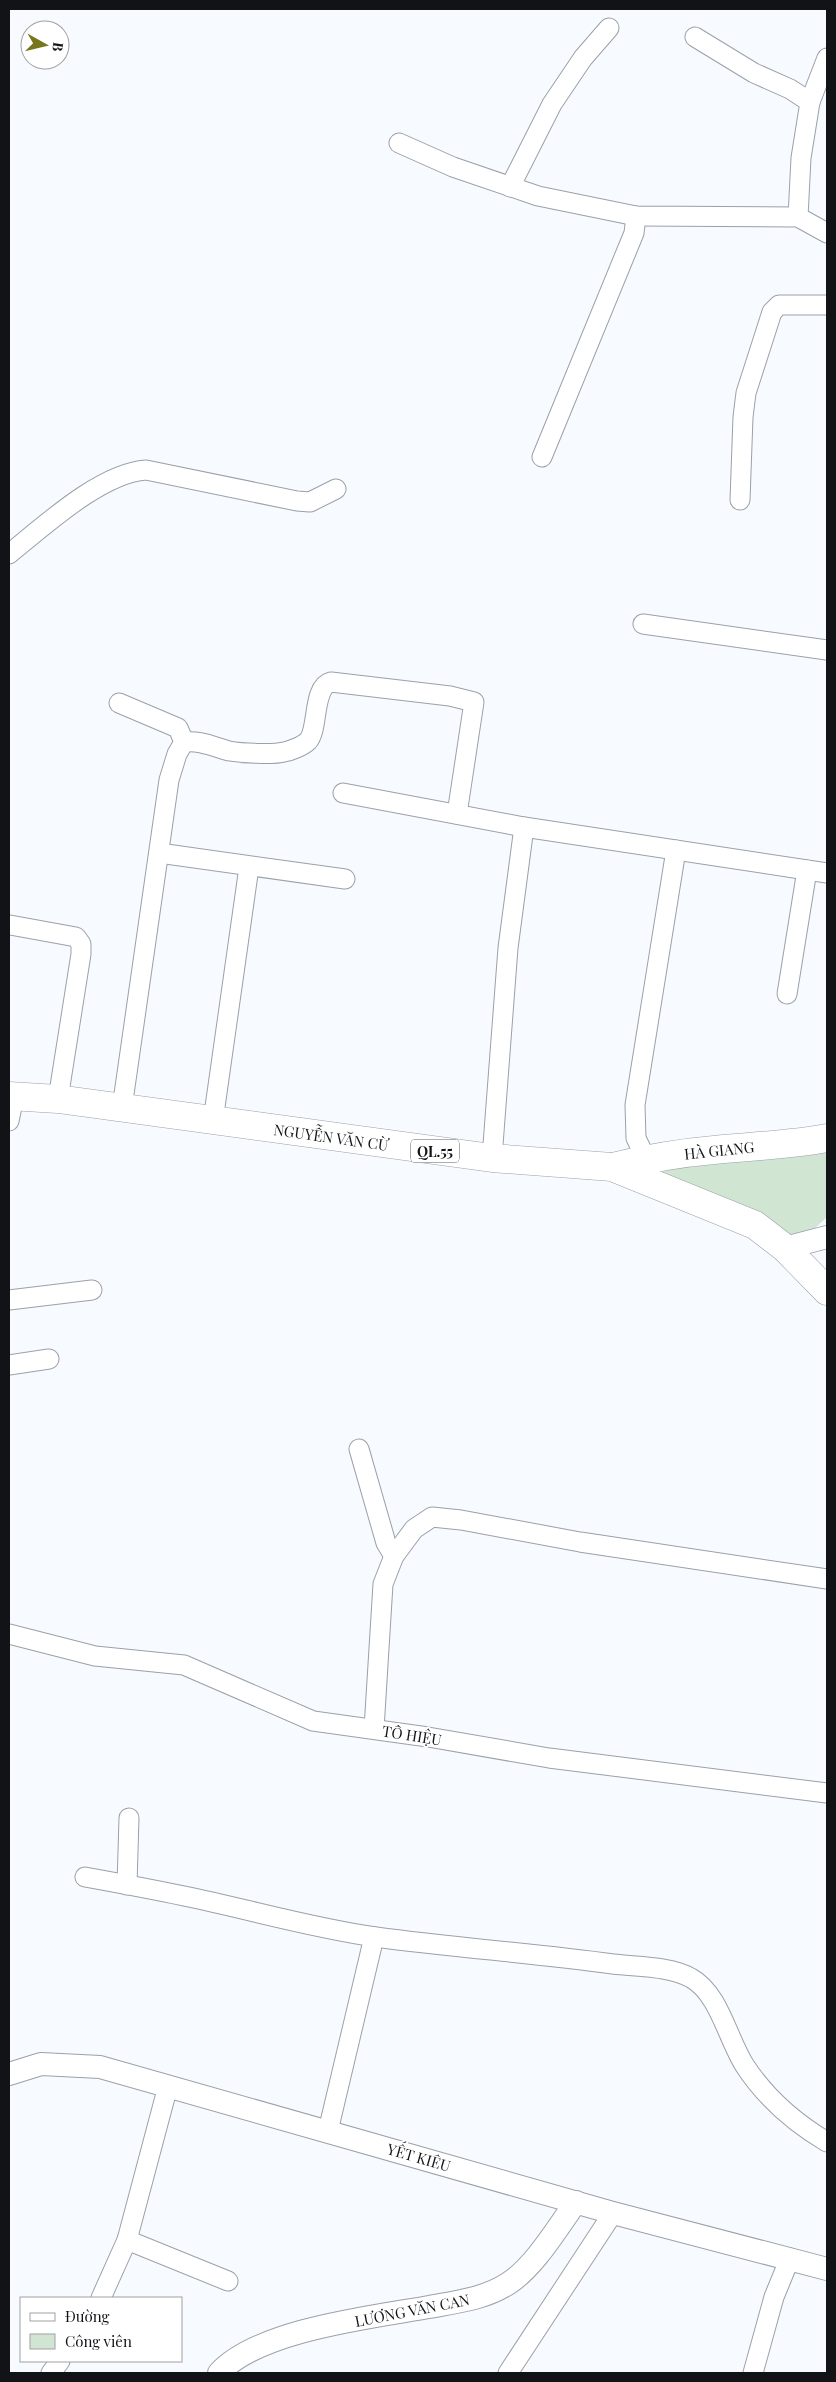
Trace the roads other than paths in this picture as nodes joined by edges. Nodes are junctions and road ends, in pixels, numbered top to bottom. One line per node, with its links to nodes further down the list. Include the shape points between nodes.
1 (609, 28): 6 (street, via 583,58 552,104)
2 (695, 37): 4 (street)
3 (827, 58): 4 (street)
4 (810, 102): 8 (street, via 800,158)
5 (399, 143): 6 (street)
6 (510, 187): 7 (street)
7 (636, 216): 8 (street); 11 (street, via 634,233)
8 (798, 217): 9 (street)
9 (827, 233)
10 (827, 305): 13 (street, via 779,305 772,312 746,392)
11 (542, 457)
12 (336, 489): 14 (street, via 310,502 297,501 146,470 131,471 116,476 57,515)
13 (740, 500)
14 (9, 554)
15 (643, 624): 16 (street)
16 (827, 650)
17 (120, 703): 18 (street, via 178,728)
18 (184, 742): 20 (street, via 231,751 283,753 308,741 314,727 317,704 325,686 331,682 450,696 474,702); 23 (street, via 169,780)
19 (343, 793): 20 (street)
20 (457, 814): 21 (street)
21 (524, 827): 22 (street); 35 (street, via 508,948)
22 (676, 850): 25 (street); 36 (street, via 634,1105 636,1138)
23 (159, 853): 24 (street); 32 (street)
24 (249, 867): 27 (street); 33 (street)
25 (807, 870): 26 (street); 29 (street)
26 (827, 873)
27 (345, 879)
28 (10, 925): 30 (street, via 76,937 80,944)
29 (787, 994)
30 (58, 1099): 31 (highway, NGUYỄN VĂN CỪ / QL.55); 32 (highway, NGUYỄN VĂN CỪ / QL.55)
31 (10, 1105)
32 (122, 1108): 33 (highway, NGUYỄN VĂN CỪ / QL.55)
33 (213, 1121): 35 (highway, NGUYỄN VĂN CỪ / QL.55)
34 (827, 1138): 36 (highway, HÀ GIANG, via 799,1144 712,1150)
35 (492, 1158): 37 (highway, NGUYỄN VĂN CỪ / QL.55)
36 (646, 1159): 37 (highway, HÀ GIANG)
37 (612, 1167): 39 (highway, NGUYỄN VĂN CỪ / QL.55, via 755,1226)
38 (827, 1237): 39 (street)
39 (785, 1248): 41 (highway, NGUYỄN VĂN CỪ / QL.55)
40 (92, 1290): 42 (street)
41 (827, 1290)
42 (9, 1300)
43 (49, 1360): 44 (street)
44 (9, 1365)
45 (358, 1449): 46 (street, via 386,1544)
46 (394, 1556): 47 (street, via 414,1529 439,1516 580,1542); 49 (street, via 383,1584)
47 (827, 1579)
48 (9, 1634): 49 (street, TÔ HIỆU, via 95,1656 184,1665 313,1721)
49 (374, 1730): 50 (street, TÔ HIỆU, via 549,1758)
50 (827, 1793)
51 (129, 1818): 53 (street)
52 (85, 1878): 53 (street)
53 (127, 1885): 54 (street)
54 (374, 1937): 57 (street); 58 (street, via 557,1956 689,1977 703,1985 745,2066 768,2095 789,2116)
55 (9, 2074): 56 (street, YẾT KIÊU, via 41,2064 100,2067)
56 (168, 2086): 57 (street, YẾT KIÊU); 61 (street)
57 (328, 2131): 59 (street, YẾT KIÊU)
58 (827, 2142)
59 (576, 2202): 60 (street, YẾT KIÊU); 68 (street, LƯƠNG VĂN CAN, via 538,2254 509,2283 474,2299 311,2328 248,2351)
60 (613, 2214): 62 (street, YẾT KIÊU); 69 (street)
61 (127, 2240): 64 (street); 65 (street)
62 (790, 2258): 63 (street, YẾT KIÊU); 70 (street, via 774,2297)
63 (827, 2269)
64 (228, 2281)
65 (101, 2297)
66 (59, 2362): 67 (street)
67 (51, 2373)
68 (219, 2373)
69 (508, 2373)
70 (753, 2373)

